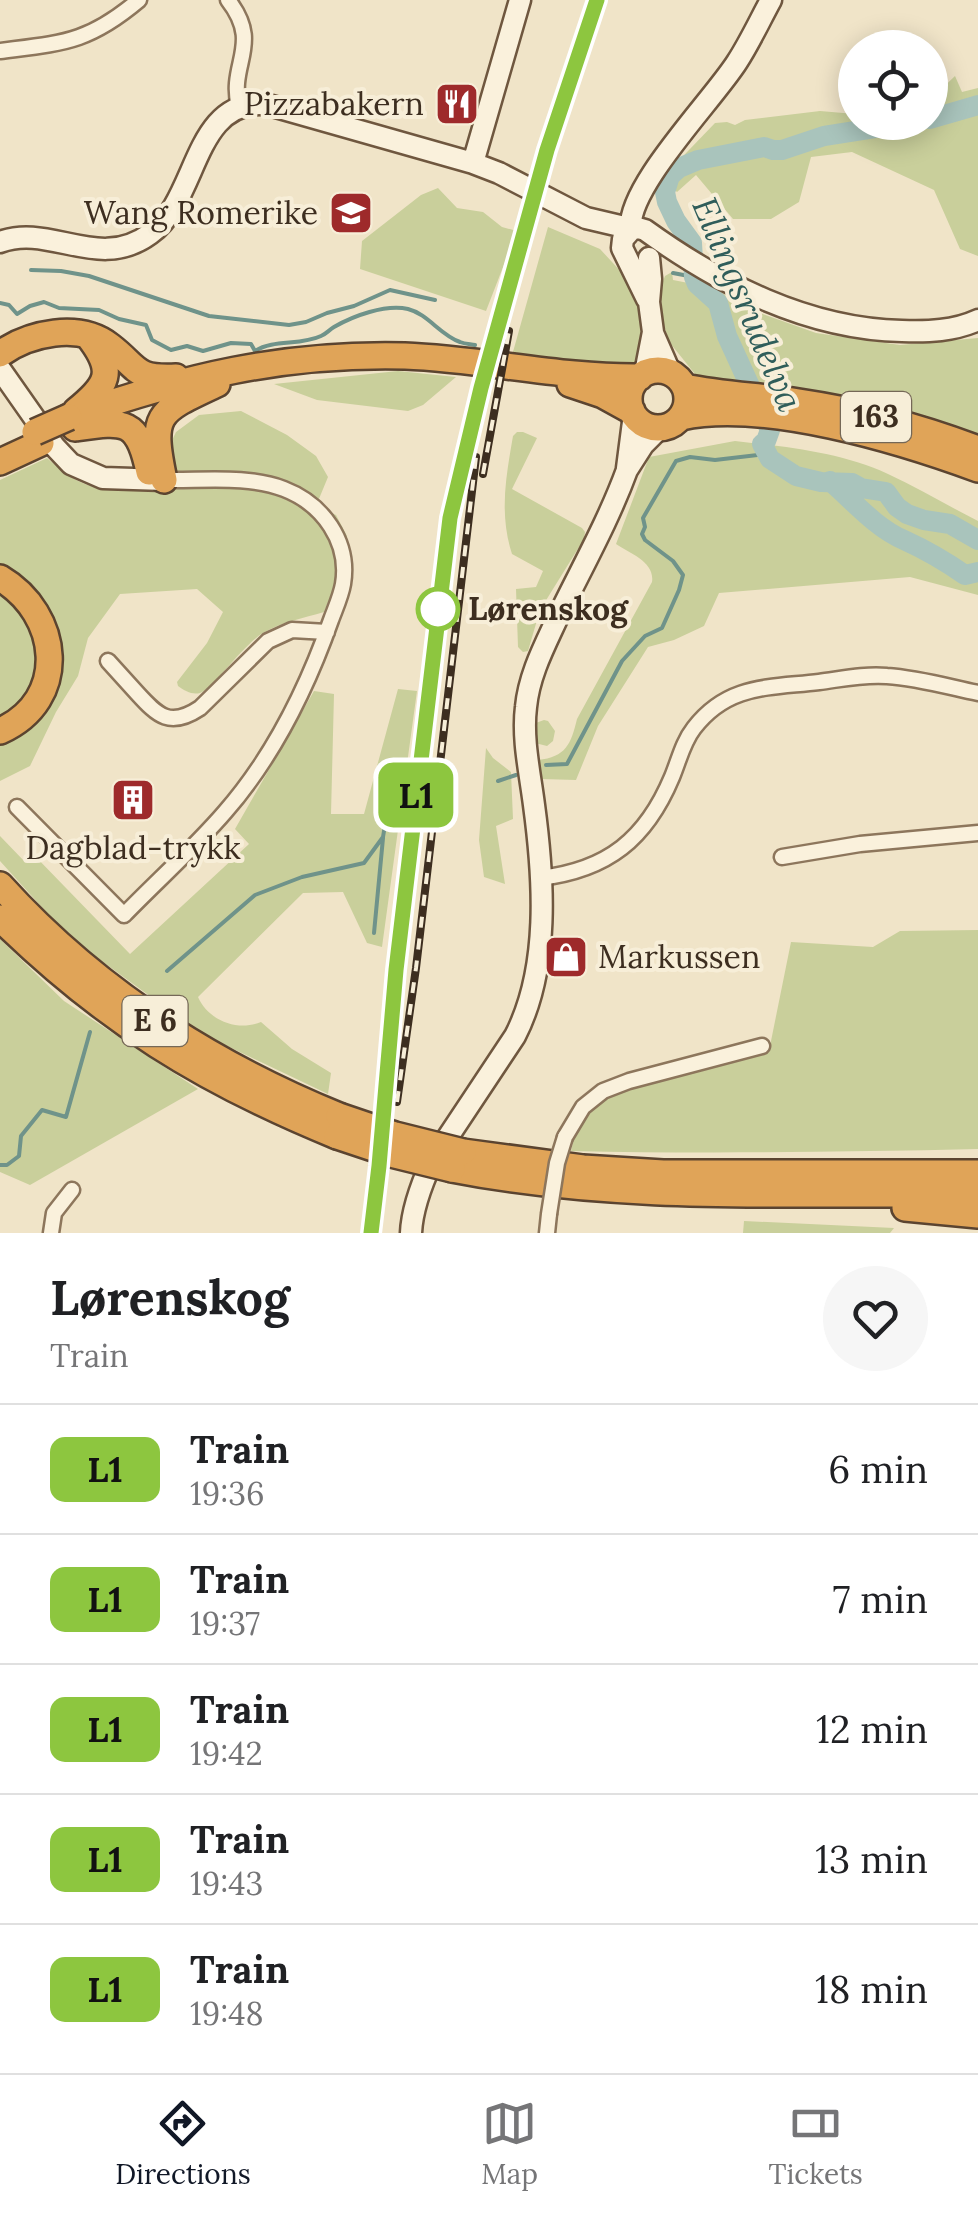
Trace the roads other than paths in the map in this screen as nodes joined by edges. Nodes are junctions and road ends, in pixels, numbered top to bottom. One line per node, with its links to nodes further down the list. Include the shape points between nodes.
1 (139, 0): 5 (street, via 80,38)
2 (228, 0): 6 (street, via 244,33 236,82)
3 (520, 0): 7 (street)
4 (771, 0): 9 (street, via 737,62 656,167 642,194)
5 (0, 51)
6 (240, 107): 7 (street, via 265,104); 8 (street, via 211,130 172,211 142,239 95,249 25,237)
7 (474, 163): 9 (street)
8 (0, 242)
9 (639, 244): 10 (street, via 690,260 777,305 842,325 914,332); 13 (street)
10 (978, 320)
11 (89, 337): 12 (highway, via 42,336); 14 (highway, via 107,343 146,376); 18 (highway, via 104,358 104,381)
12 (1, 365): 25 (street, via 71,464 103,478)
13 (660, 377): 14 (highway, 163, via 404,356 311,358); 15 (highway, 163); 17 (highway, via 630,392); 19 (highway, via 687,406)
14 (218, 378): 17 (highway, 163, via 330,366 432,365 558,380); 18 (highway, 163, via 148,391); 25 (highway, via 161,418)
15 (738, 404): 16 (highway, 163); 19 (highway, 163)
16 (773, 407): 21 (highway, 163, via 878,418); 23 (highway, 163)
17 (633, 412): 19 (highway, 163, via 645,424); 24 (street)
18 (72, 422): 20 (highway, 163, bridge); 25 (highway, via 129,428)
19 (670, 422): 24 (street)
20 (14, 446): 22 (highway, 163)
21 (978, 449)
22 (0, 462)
23 (978, 469)
24 (626, 470): 34 (street, via 532,677 525,710)
25 (158, 480): 27 (street, via 269,485 315,506 342,551 343,586)
26 (0, 578): 30 (highway, via 34,610 50,655 33,707)
27 (327, 632): 28 (street, via 279,635 200,708 172,718 154,712); 31 (street, via 263,762 225,813 124,914)
28 (108, 661)
29 (978, 693): 34 (street, via 874,676 740,694 692,730 654,815 638,834 594,864)
30 (0, 732)
31 (18, 807)
32 (978, 833): 33 (street)
33 (782, 857)
34 (540, 878): 46 (street, via 540,946 526,1015 438,1149)
35 (0, 885): 38 (highway, E 6, via 60,946 149,1017)
36 (0, 918): 38 (highway, E 6, via 76,989 166,1053 271,1110)
37 (762, 1046): 47 (street, bridge, via 629,1081 591,1098 565,1137)
38 (338, 1126): 39 (highway, E 6, bridge, via 395,1135)
39 (458, 1160): 40 (highway, E 6, via 663,1173); 42 (highway, E 6, via 517,1181 607,1190)
40 (978, 1171)
41 (72, 1190): 45 (street, via 54,1213)
42 (801, 1193): 43 (highway, E 6); 44 (highway, E 6)
43 (978, 1194)
44 (978, 1215)
45 (51, 1233)
46 (412, 1233)
47 (547, 1233)

